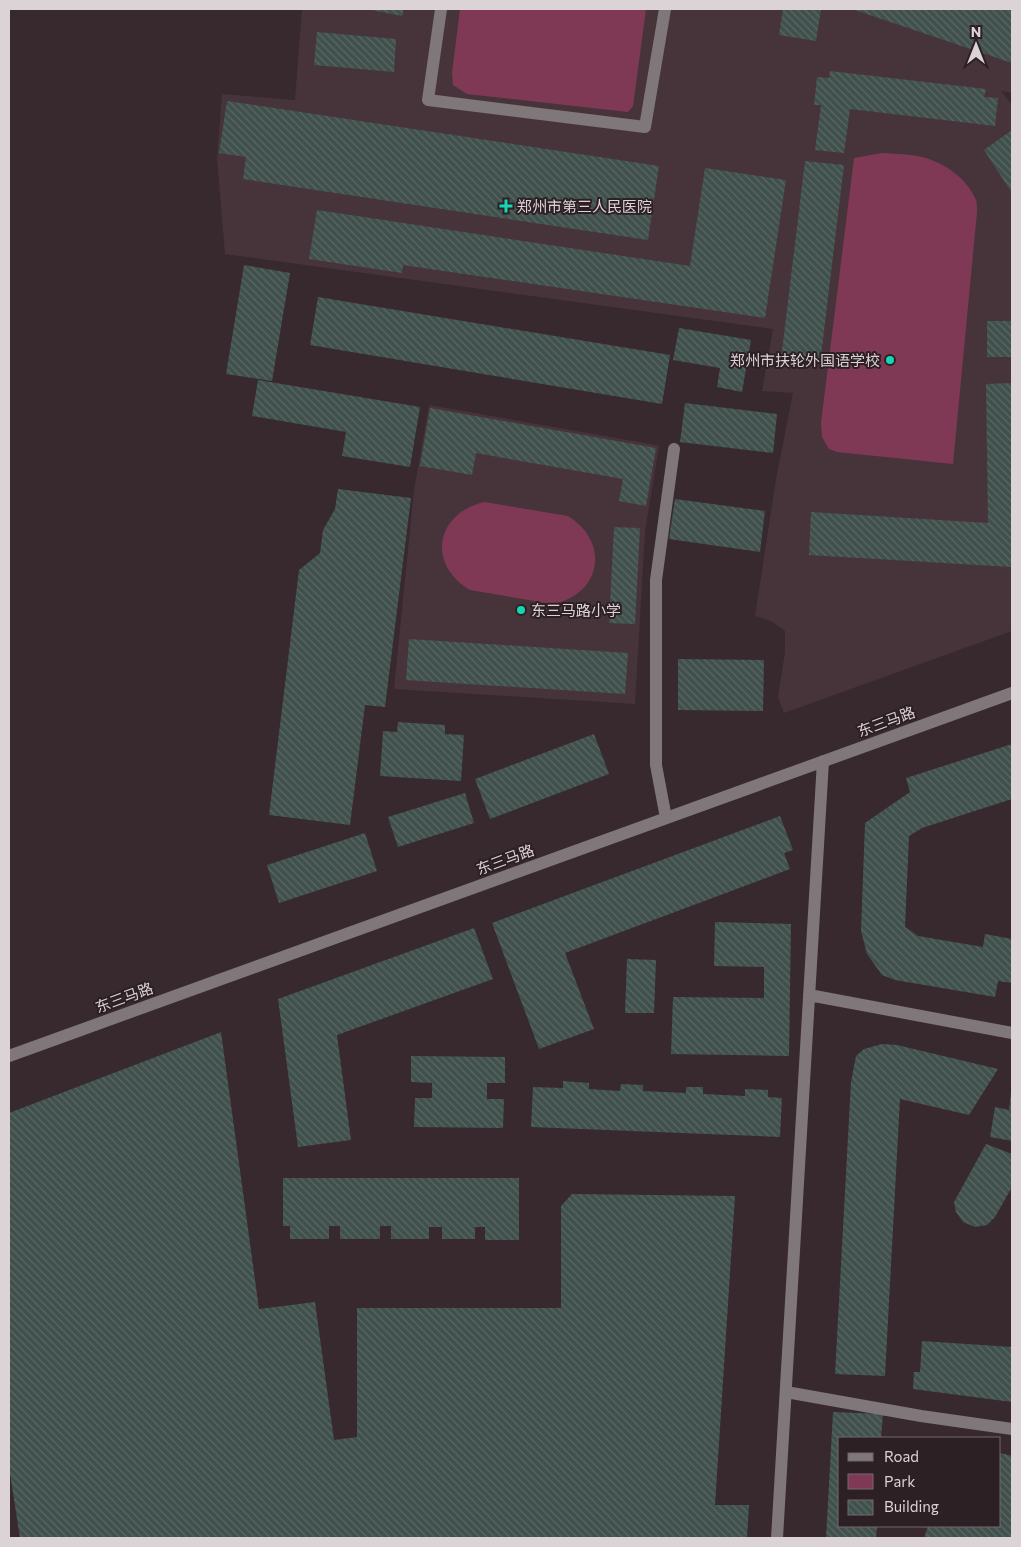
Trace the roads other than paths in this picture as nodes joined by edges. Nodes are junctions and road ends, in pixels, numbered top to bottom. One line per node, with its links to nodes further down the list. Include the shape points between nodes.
1 (441, 9): 2 (street, via 428,100 645,127)
2 (665, 9)
3 (674, 449): 6 (street, via 656,580 656,765)
4 (1012, 693): 5 (street, 东三马路)
5 (823, 761): 6 (street, 东三马路); 7 (street)
6 (666, 818): 9 (street, 东三马路)
7 (809, 995): 8 (street); 10 (street)
8 (1012, 1033)
9 (9, 1056)
10 (786, 1392): 11 (street); 12 (street)
11 (1012, 1429)
12 (777, 1538)

